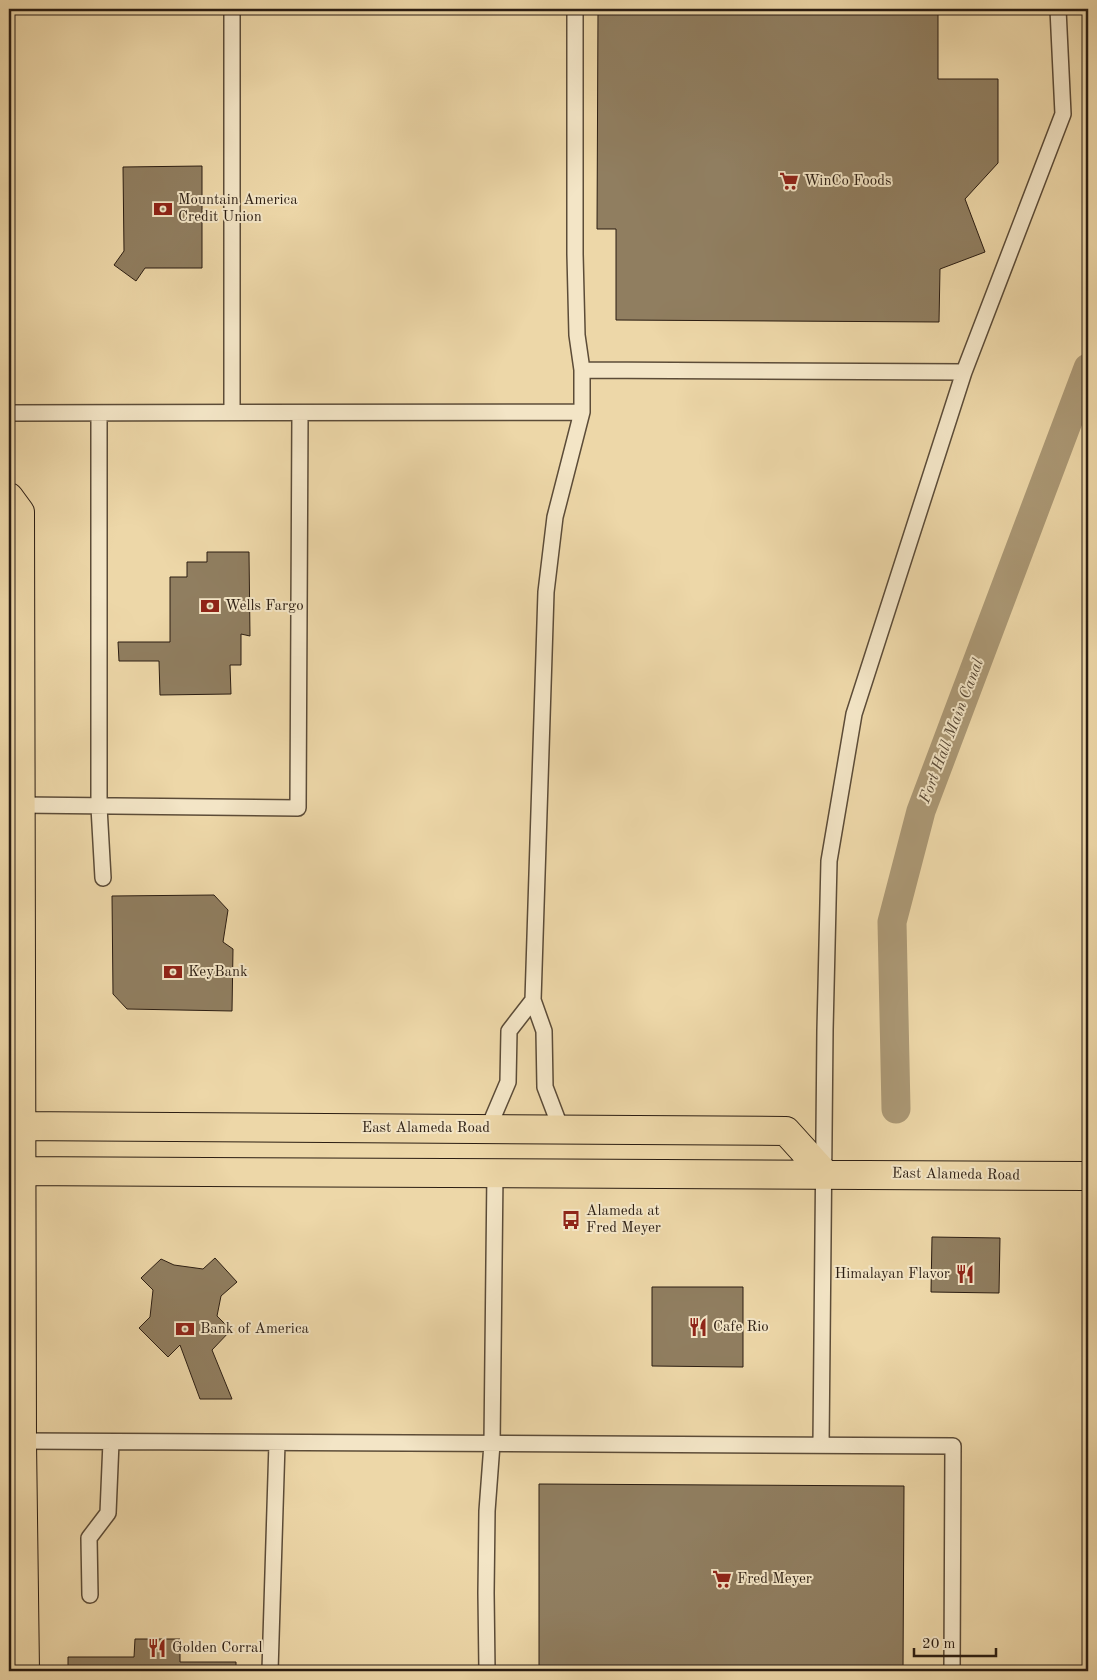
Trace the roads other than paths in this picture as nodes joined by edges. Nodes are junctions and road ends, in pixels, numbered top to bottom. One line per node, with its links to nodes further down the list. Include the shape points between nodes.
1 (232, 9): 6 (lane)
2 (575, 9): 4 (lane, via 575,254 577,335)
3 (1058, 9): 5 (lane, via 1063,114)
4 (582, 370): 5 (lane); 7 (lane)
5 (964, 372): 21 (lane, via 854,714 830,861)
6 (232, 412): 9 (lane); 10 (lane)
7 (582, 412): 10 (lane); 15 (lane, via 555,517 546,592)
8 (9, 413): 9 (lane)
9 (99, 414): 13 (lane)
10 (300, 414): 13 (lane, via 298,808)
11 (9, 497): 12 (main road, via 20,512)
12 (21, 805): 13 (lane); 16 (main road)
13 (99, 807): 14 (lane)
14 (103, 878)
15 (533, 1000): 17 (lane, via 509,1030 508,1082); 18 (lane, via 544,1031 545,1087)
16 (16, 1126): 17 (main road, East Alameda Road); 19 (main road)
17 (488, 1129): 18 (main road, East Alameda Road)
18 (561, 1129): 21 (main road, East Alameda Road, via 786,1131)
19 (16, 1171): 20 (main road, East Alameda Road); 23 (main road)
20 (495, 1172): 21 (main road, East Alameda Road); 26 (lane)
21 (824, 1173): 22 (main road, East Alameda Road); 27 (lane)
22 (1088, 1176)
23 (22, 1441): 24 (lane); 29 (main road)
24 (111, 1442): 25 (lane); 28 (lane, via 108,1513 89,1538)
25 (276, 1443): 26 (lane); 30 (lane)
26 (492, 1444): 27 (lane); 31 (lane, via 487,1520)
27 (821, 1445): 32 (lane, via 953,1446)
28 (90, 1595)
29 (25, 1671)
30 (270, 1671)
31 (487, 1671)
32 (952, 1671)

